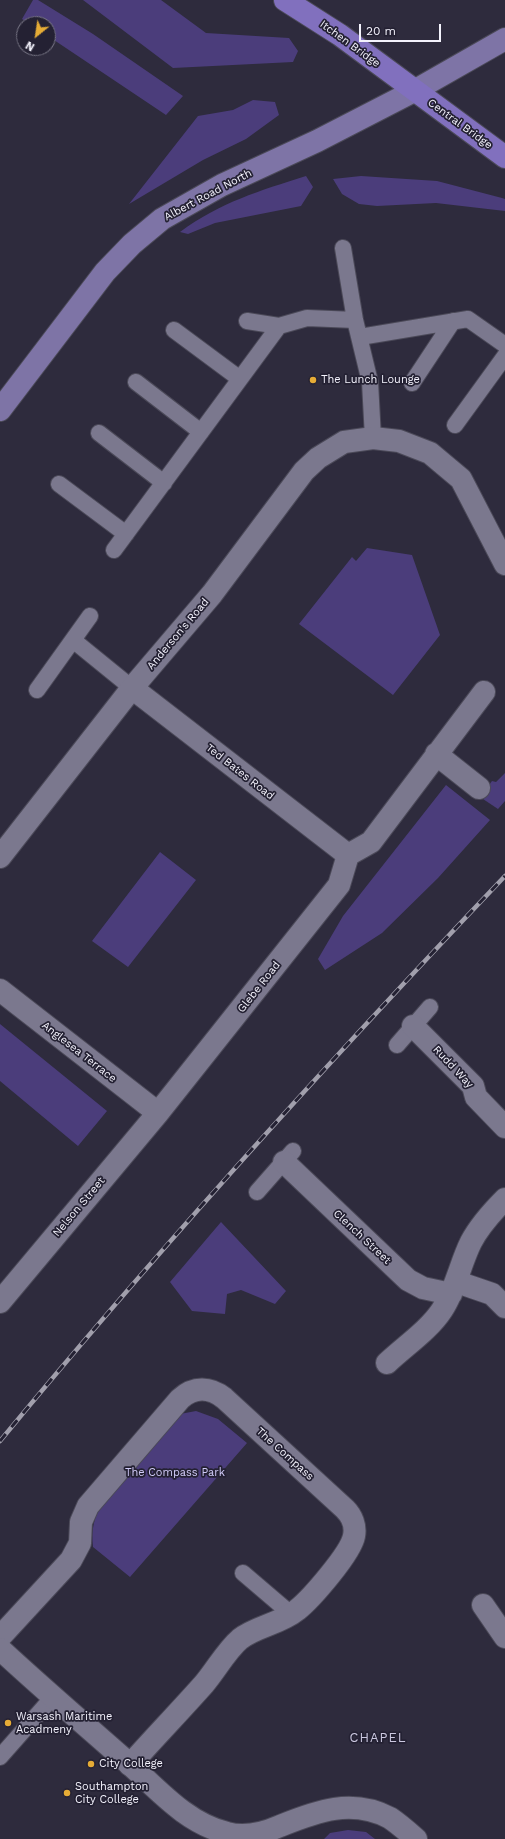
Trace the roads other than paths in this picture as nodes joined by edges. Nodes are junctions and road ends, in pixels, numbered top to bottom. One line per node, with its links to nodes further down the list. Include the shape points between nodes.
1 (285, 0): 3 (main road, Itchen Bridge, via 340,35)
2 (505, 39): 3 (main road, Albert Road North)
3 (414, 91): 4 (main road, Central Bridge); 17 (main road, Albert Road North, via 317,141 222,185 162,219 132,244 106,272)
4 (505, 157)
5 (343, 248): 6 (lane)
6 (355, 320): 9 (lane, via 307,318); 11 (lane)
7 (246, 321): 9 (lane)
8 (453, 321): 11 (lane); 12 (lane, via 468,319); 16 (lane)
9 (279, 326): 14 (lane)
10 (174, 330): 14 (lane)
11 (360, 337): 21 (lane, via 370,382)
12 (505, 345)
13 (505, 356): 18 (lane)
14 (240, 380): 19 (lane)
15 (136, 382): 19 (lane)
16 (412, 383)
17 (0, 410)
18 (455, 425)
19 (201, 432): 22 (lane)
20 (99, 433): 22 (lane)
21 (373, 438): 25 (street, Anderson's Road, via 399,440 430,454 461,479); 30 (street, Anderson's Road, via 344,442 318,458 304,471 212,594)
22 (164, 483): 24 (lane)
23 (59, 484): 24 (lane)
24 (126, 534): 26 (lane)
25 (501, 540): 27 (street, Anderson's Road)
26 (114, 550)
27 (505, 564)
28 (90, 616): 29 (lane)
29 (74, 640): 30 (lane); 31 (lane)
30 (132, 688): 35 (street, Ted Bates Road); 36 (street, Anderson's Road)
31 (37, 690)
32 (484, 692): 33 (street)
33 (436, 754): 34 (street); 35 (street, via 371,842)
34 (479, 788)
35 (348, 855): 41 (street, Glebe Road, via 339,885)
36 (0, 857)
37 (0, 990): 41 (street, Anglesea Terrace)
38 (430, 1007): 39 (lane)
39 (413, 1026): 40 (lane); 42 (street, Rudd Way, via 474,1086 476,1097)
40 (397, 1045)
41 (158, 1113): 47 (street, Nelson Street)
42 (505, 1126)
43 (288, 1157): 44 (lane); 46 (street, Clench Street, via 408,1280 423,1288)
44 (257, 1192)
45 (505, 1199): 46 (street, via 486,1218 471,1242)
46 (454, 1288): 48 (street, Clench Street, via 475,1287 492,1294); 49 (street, via 442,1310 431,1323)
47 (0, 1302)
48 (505, 1307)
49 (387, 1363)
50 (243, 1573): 52 (lane)
51 (483, 1605): 53 (street)
52 (291, 1614): 54 (street, The Compass, via 318,1588 348,1550 354,1536 353,1522 350,1515 224,1398 211,1390 201,1389 190,1392 180,1399 88,1506 81,1522 80,1544 72,1560); 58 (street, The Compass, via 253,1631 240,1640 204,1684)
53 (505, 1637)
54 (0, 1638)
55 (0, 1649): 56 (street)
56 (53, 1697): 57 (lane); 58 (street)
57 (0, 1757)
58 (130, 1765): 59 (street, via 193,1819 228,1834 257,1834 316,1812 350,1806 365,1808 391,1819)
59 (416, 1839)

